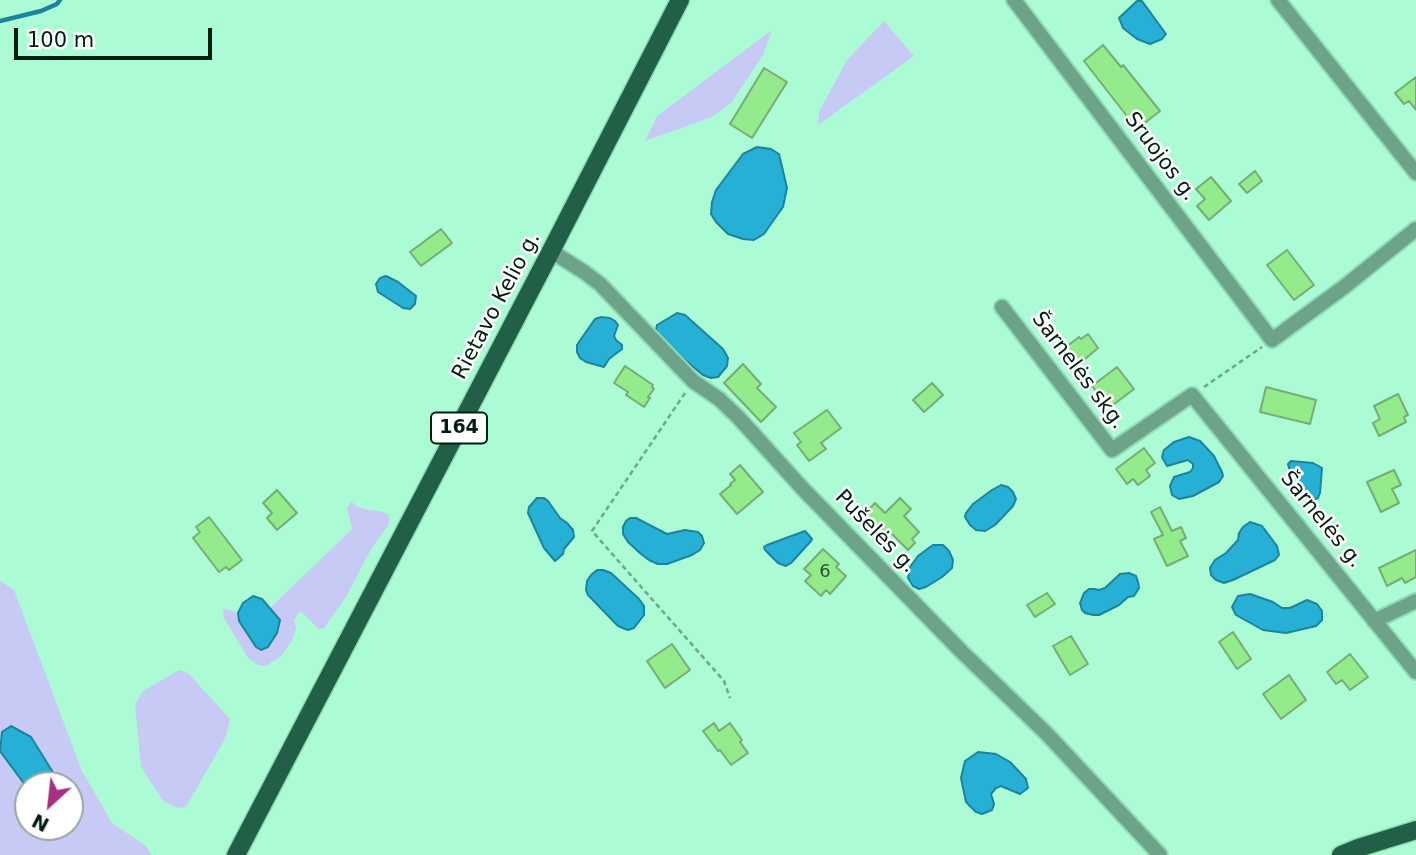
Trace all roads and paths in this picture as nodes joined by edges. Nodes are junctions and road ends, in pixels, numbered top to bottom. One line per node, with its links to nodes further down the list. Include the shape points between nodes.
1 (680, 0): 6 (main road, Rietavo Kelio g. / 164)
2 (1014, 0): 8 (street, Sruojos g.)
3 (1278, 0): 4 (street)
4 (1416, 173)
5 (1416, 229): 8 (street)
6 (551, 251): 9 (street, Pušelės g., via 600,284); 16 (main road, Rietavo Kelio g. / 164)
7 (1002, 307): 10 (street, Šarnelės skg., via 1112,450)
8 (1272, 340): 10 (path)
9 (693, 381): 14 (path, via 592,531 724,681); 17 (street, Pušelės g., via 738,417)
10 (1192, 395): 12 (street, Šarnelės g.)
11 (1416, 601): 12 (street)
12 (1374, 621): 13 (street, Šarnelės g.)
13 (1416, 672)
14 (730, 698)
15 (1416, 830): 18 (main road)
16 (236, 855)
17 (1160, 855)
18 (1341, 855)

